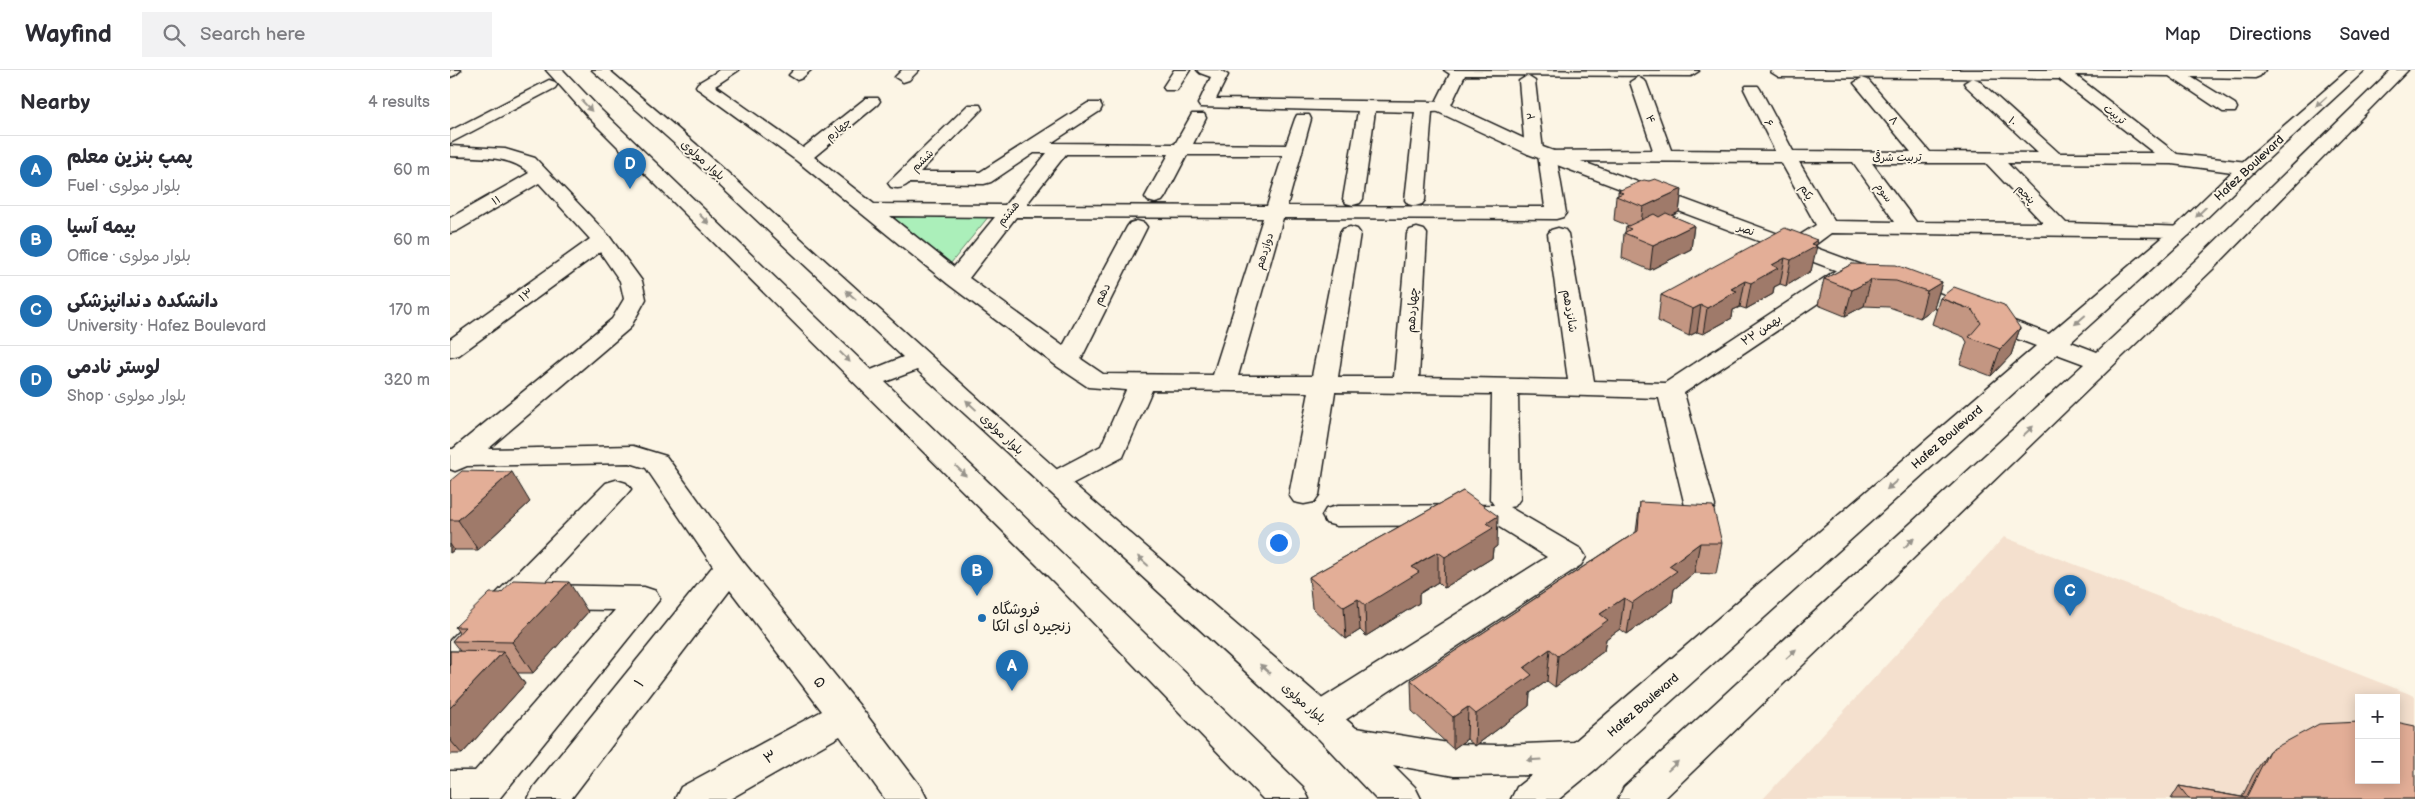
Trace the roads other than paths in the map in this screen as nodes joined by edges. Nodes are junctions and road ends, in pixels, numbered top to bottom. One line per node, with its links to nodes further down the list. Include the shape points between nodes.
1 (600, 70): 68 (street, بلوار مولوی, one-way to 1, via 692,149)
2 (731, 70): 38 (street, via 704,86)
3 (1182, 70): 19 (street)
4 (1205, 70): 22 (street, via 1220,75 1206,104)
5 (1452, 70): 6 (street)
6 (1460, 70): 10 (street); 23 (street)
7 (2257, 70): 11 (street, via 2255,73)
8 (2358, 70): 44 (street, Hafez Boulevard, one-way to 44)
9 (2400, 70): 70 (street)
10 (1691, 71)
11 (2172, 71): 13 (street); 25 (street)
12 (1779, 72): 13 (street)
13 (2060, 72): 43 (street, تربیت)
14 (552, 78): 29 (street); 71 (street, one-way to 71, via 595,114)
15 (1527, 81): 35 (street, ۲)
16 (1638, 82): 36 (street, ۴)
17 (1972, 83): 42 (street, ۱۰)
18 (1862, 84): 40 (street, ۸)
19 (1171, 87)
20 (1752, 89): 37 (street, ۶)
21 (872, 101): 38 (street, چهارم)
22 (1367, 106): 23 (street); 48 (street)
23 (1433, 106): 35 (street, نصر); 49 (street)
24 (1094, 107): 30 (street)
25 (2229, 108)
26 (974, 109): 46 (street, ششم)
27 (1198, 118): 32 (street)
28 (1303, 119): 33 (street, دوازدهم)
29 (450, 138)
30 (1033, 148): 31 (street); 46 (street, via 984,178)
31 (1061, 148): 32 (street); 51 (street, هشتم)
32 (1181, 150): 33 (street); 47 (street)
33 (1294, 150): 52 (street, دوازدهم)
34 (450, 151): 45 (street, via 517,157)
35 (1541, 153): 36 (street, تربیت شرقی); 52 (street, ۲, via 1556,213); 63 (street, نصر)
36 (1664, 156): 37 (street, تربیت شرقی)
37 (1787, 156): 39 (street, تربیت شرقی); 55 (street, یکم)
38 (803, 157): 50 (street)
39 (1858, 157): 40 (street, تربیت شرقی); 56 (street, سوم)
40 (1925, 157): 41 (street, تربیت شرقی)
41 (1991, 158): 42 (street, تربیت شرقی); 57 (street, پنجم)
42 (2054, 158): 43 (street, تربیت شرقی)
43 (2172, 159): 44 (street, تربیت شرقی)
44 (2247, 168): 58 (street, Hafez Boulevard, one-way to 58)
45 (541, 174): 53 (street, ۱۱); 62 (street)
46 (904, 177): 50 (street, ششم)
47 (1155, 197)
48 (1353, 200)
49 (1415, 200)
50 (869, 210): 51 (street); 65 (street)
51 (1009, 212): 52 (street); 65 (street, هشتم)
52 (1277, 212): 73 (street, دوازدهم)
53 (450, 227)
54 (1137, 227): 69 (street, دهم)
55 (1827, 227): 56 (street); 63 (street)
56 (1910, 228): 57 (street)
57 (2060, 230): 58 (street)
58 (2182, 231): 66 (street, Hafez Boulevard, one-way to 66)
59 (1350, 233): 74 (street)
60 (1417, 234): 75 (street, چهاردهم)
61 (1558, 234): 77 (street, شانزدهم)
62 (602, 240): 67 (street, ۱۳); 79 (street, via 631,281 635,300 622,323)
63 (1795, 248): 64 (street, نصر)
64 (1853, 269): 66 (street, نصر); 78 (street, ۲۲ بهمن)
65 (956, 278): 69 (street)
66 (2053, 344): 70 (street, نصر); 91 (street, Hafez Boulevard, one-way to 91)
67 (450, 350)
68 (921, 359): 71 (street); 80 (street, بلوار مولوی, one-way to 68)
69 (1067, 362): 72 (street, via 1097,382)
70 (2101, 362): 99 (street, one-way to 70)
71 (868, 380): 96 (street, one-way to 96)
72 (1142, 383): 73 (street); 80 (street, via 1113,451)
73 (1223, 383): 74 (street)
74 (1322, 384): 75 (street); 82 (street)
75 (1406, 385): 76 (street)
76 (1504, 386): 77 (street); 83 (street)
77 (1582, 387): 78 (street)
78 (1670, 391): 84 (street)
79 (453, 461): 86 (street, ۵, via 632,454 646,457 656,462)
80 (1054, 482): 90 (street, بلوار مولوی, one-way to 80)
81 (616, 489): 87 (street)
82 (1304, 495)
83 (1505, 499)
84 (1700, 506)
85 (1337, 516): 90 (street, via 1502,515 1570,557)
86 (730, 567): 89 (street, ۵); 93 (street, ۱)
87 (512, 597): 88 (street); 92 (street, via 644,599)
88 (450, 662)
89 (846, 715): 94 (street, ۳); 95 (street, ۵)
90 (1332, 729): 91 (street, one-way to 90, via 1454,760 1417,755); 97 (street, بلوار مولوی)
91 (1583, 757): 98 (street, Hafez Boulevard)
92 (470, 791)
93 (548, 799)
94 (694, 799)
95 (907, 799)
96 (1289, 799)
97 (1402, 799)
98 (1532, 799)
99 (1638, 799)

